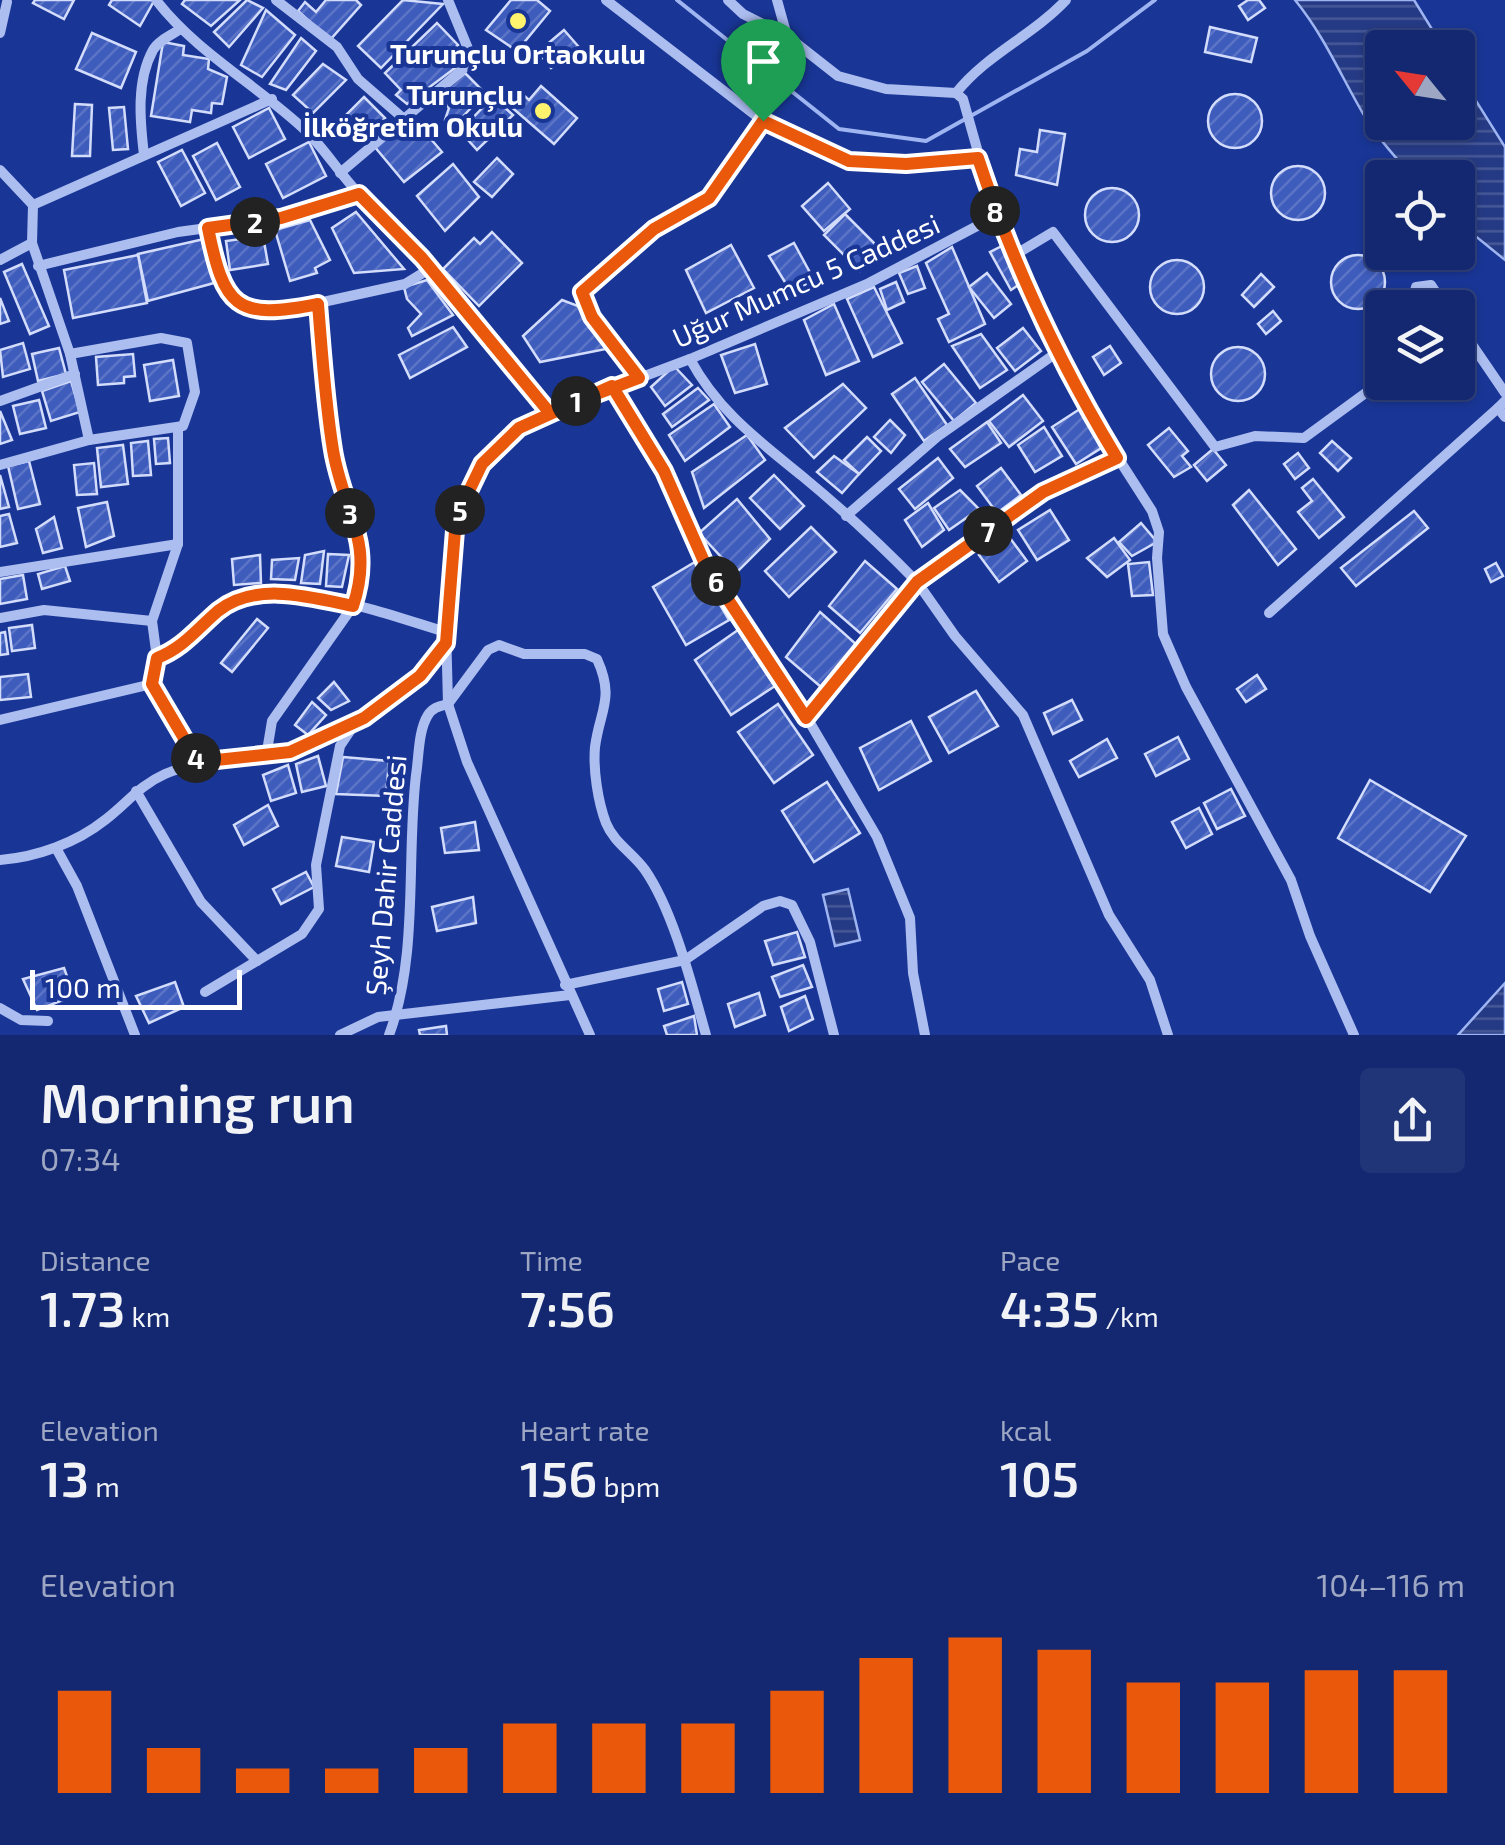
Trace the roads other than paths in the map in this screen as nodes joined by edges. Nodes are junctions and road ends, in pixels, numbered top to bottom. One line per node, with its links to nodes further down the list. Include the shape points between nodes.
1 (156, 0): 9 (street)
2 (276, 0): 14 (street, via 337,47 358,78)
3 (448, 0): 14 (street, via 469,64)
4 (606, 0): 15 (street)
5 (728, 0): 11 (street)
6 (777, 0): 11 (street)
7 (1066, 0): 12 (street, via 1043,25 976,67)
8 (6, 3): 10 (street)
9 (179, 30): 13 (street); 16 (street, via 154,47 145,78 139,112)
10 (0, 33)
11 (787, 36): 12 (street, via 838,76)
12 (959, 96): 17 (street)
13 (272, 99): 16 (street); 19 (street)
14 (404, 119): 19 (street)
15 (763, 121): 17 (street, via 849,161 906,164); 35 (street, via 709,198 654,229 582,292 592,317)
16 (144, 154): 21 (street)
17 (977, 154): 22 (street)
18 (0, 170): 21 (street)
19 (340, 173): 20 (street)
20 (359, 194): 23 (street, via 281,218); 28 (street)
21 (33, 205): 24 (street)
22 (996, 216): 25 (street); 33 (street, Uğur Mumcu 5 Caddesi, via 869,283)
23 (208, 228): 27 (street); 29 (street, via 220,282 231,298 274,311)
24 (32, 243): 26 (street); 27 (street)
25 (1013, 256): 31 (street); 37 (street, via 1052,232 1215,446 1255,436 1304,438)
26 (0, 260)
27 (38, 266): 32 (street)
28 (431, 268): 29 (street, via 404,284); 41 (street)
29 (318, 304): 50 (street, via 334,456 361,537)
30 (1475, 349): 38 (street)
31 (1059, 351): 44 (street); 46 (street, via 936,436)
32 (70, 354): 34 (street); 42 (street, via 161,338 187,344 195,392 189,418)
33 (690, 360): 35 (street, Uğur Mumcu 5 Caddesi); 46 (street, via 734,422)
34 (75, 374): 39 (street); 43 (street)
35 (639, 378): 36 (street, Uğur Mumcu 5 Caddesi)
36 (612, 386): 41 (street, Uğur Mumcu 5 Caddesi); 59 (street, via 664,471 706,566)
37 (1365, 393)
38 (1505, 393)
39 (0, 400)
40 (1502, 409): 51 (street)
41 (549, 412): 54 (street, via 504,440 471,484 456,518)
42 (178, 428): 43 (street); 47 (street)
43 (89, 440): 45 (street)
44 (1117, 458): 49 (street, via 1043,492); 81 (street, via 1159,532 1163,634 1291,880)
45 (0, 465)
46 (846, 516): 49 (street)
47 (178, 544): 48 (street); 53 (street)
48 (0, 572)
49 (917, 582): 59 (street); 80 (street, via 1023,716 1109,915 1150,980)
50 (353, 606): 54 (street); 55 (street, via 306,596 246,596 223,607 183,646); 61 (street, via 272,721)
51 (1269, 613)
52 (0, 618): 53 (street, via 44,610)
53 (152, 621): 55 (street)
54 (446, 638): 57 (street); 58 (street, via 420,676)
55 (157, 658): 56 (street)
56 (152, 684): 60 (street); 62 (street)
57 (448, 704): 66 (street, Şeyh Dahir Caddesi, via 488,650 499,645 524,654 597,659 607,687 595,751 606,823 645,870); 68 (street); 71 (street, Şeyh Dahir Caddesi, via 426,717 421,738)
58 (364, 718): 61 (street); 67 (street, via 348,730 336,758 316,865 319,909 302,934)
59 (806, 718): 79 (street, via 878,837 902,892)
60 (0, 720)
61 (266, 758): 62 (street)
62 (198, 762): 63 (street)
63 (136, 790): 64 (street, via 104,821); 67 (street, via 201,902)
64 (56, 848): 65 (street); 73 (street)
65 (0, 860)
66 (685, 960): 68 (street); 77 (street); 78 (street, via 764,906 792,905 810,942)
67 (258, 962): 69 (street)
68 (568, 990): 71 (street); 76 (street)
69 (204, 992)
70 (0, 1008): 72 (street, via 21,1020)
71 (396, 1016): 74 (street); 75 (street, Şeyh Dahir Caddesi)
72 (48, 1021)
73 (136, 1035)
74 (340, 1035)
75 (389, 1035)
76 (590, 1035)
77 (706, 1035)
78 (834, 1035)
79 (926, 1035)
80 (1168, 1035)
81 (1354, 1035)

